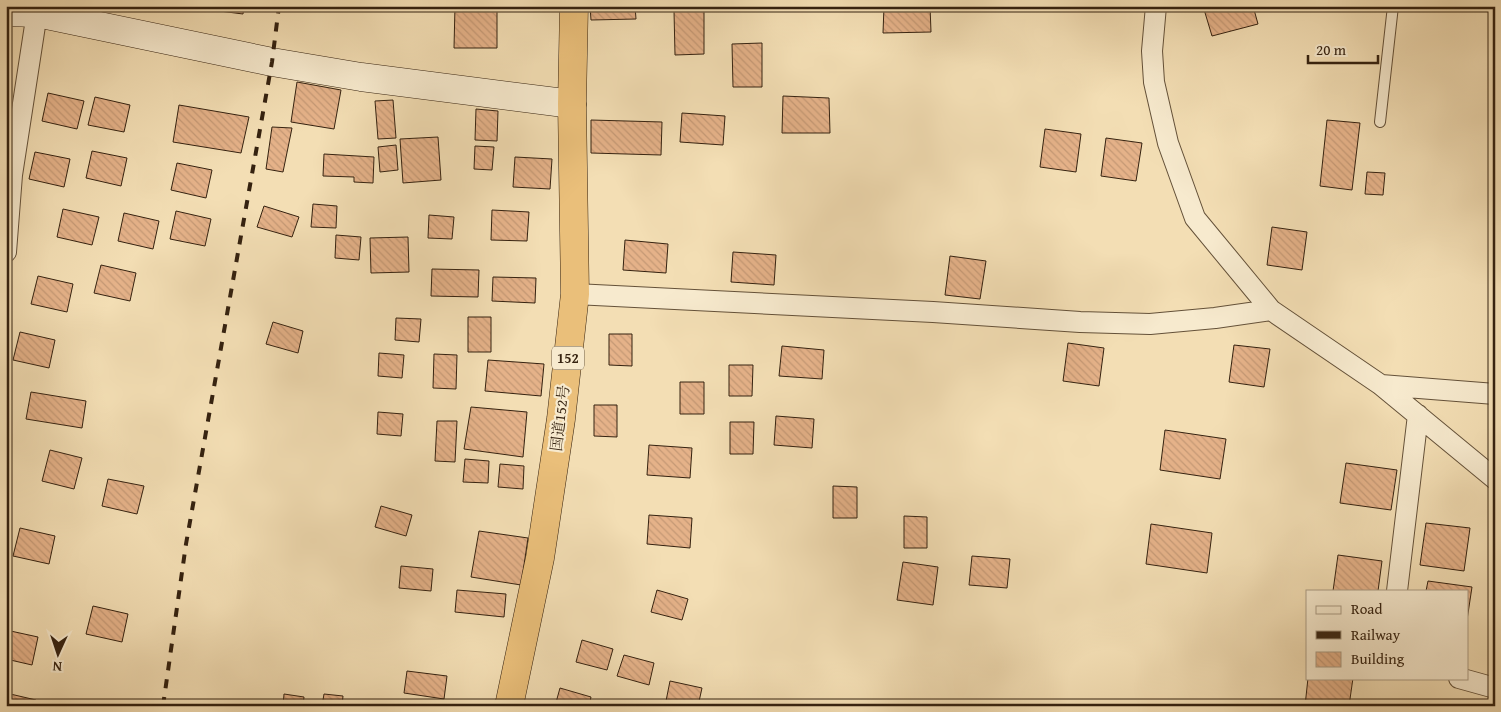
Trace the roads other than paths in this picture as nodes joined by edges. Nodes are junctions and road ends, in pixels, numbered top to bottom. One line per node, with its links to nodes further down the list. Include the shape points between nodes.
1 (574, 6): 6 (highway, 国道152号 / 152)
2 (1156, 6): 10 (street, via 1152,51 1154,82 1168,143 1196,218)
3 (1393, 6): 7 (lane)
4 (38, 10): 5 (street); 6 (street, via 272,62 361,77); 8 (street, via 12,176)
5 (6, 12)
6 (572, 104): 9 (highway, 国道152号 / 152)
7 (1380, 122)
8 (6, 252)
9 (575, 294): 10 (street, via 1150,324); 18 (highway, 国道152号 / 152, via 561,419 540,558)
10 (1271, 310): 11 (street)
11 (1381, 386): 12 (street); 13 (street)
12 (1495, 394)
13 (1418, 415): 14 (street); 15 (street)
14 (1495, 479)
15 (1397, 590)
16 (1466, 680): 17 (street)
17 (1495, 688)
18 (509, 706)

